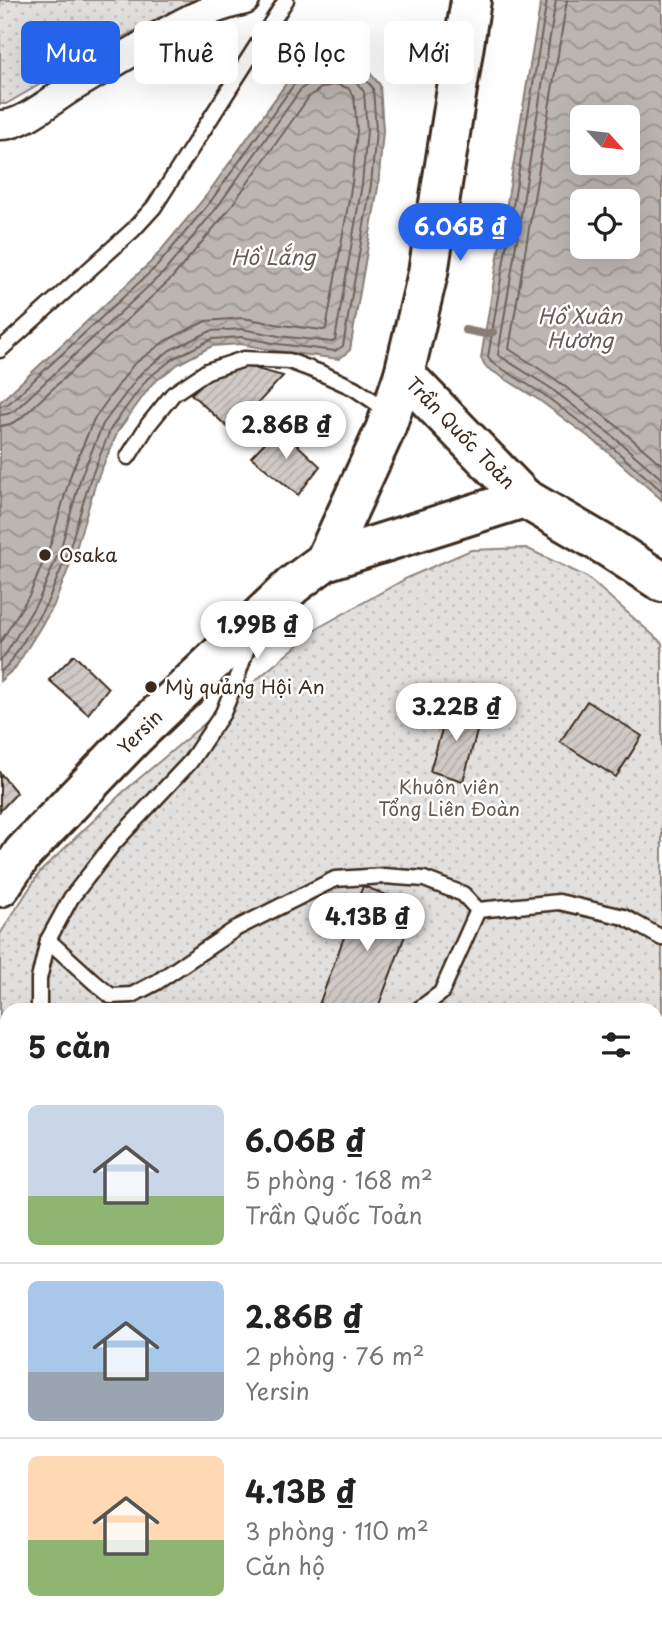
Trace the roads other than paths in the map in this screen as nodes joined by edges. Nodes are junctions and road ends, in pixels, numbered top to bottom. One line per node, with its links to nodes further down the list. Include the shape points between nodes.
1 (245, 0): 4 (street, via 186,20 34,114)
2 (286, 0): 5 (lane, via 155,207)
3 (471, 0): 6 (main road, Trần Quốc Toản, via 428,273)
4 (0, 125)
5 (0, 350)
6 (404, 373): 7 (main road, Yersin); 9 (main road, Trần Quốc Toản)
7 (391, 412): 8 (lane, via 354,388 289,361 244,359 207,371 173,394); 10 (main road, Yersin)
8 (128, 457)
9 (524, 498): 10 (main road, Yersin); 11 (main road, Trần Quốc Toản)
10 (325, 561): 12 (main road, Yersin)
11 (662, 582)
12 (256, 620): 13 (main road, Yersin, via 134,737 23,853); 16 (lane, via 223,713 190,762 113,844 71,898)
13 (0, 887)
14 (478, 910): 15 (lane, via 559,902 624,917); 16 (lane, via 463,894 424,879 334,879 237,928 132,995 111,996); 18 (lane, via 441,993)
15 (662, 938)
16 (48, 940): 17 (lane)
17 (39, 1003)
18 (427, 1003)

